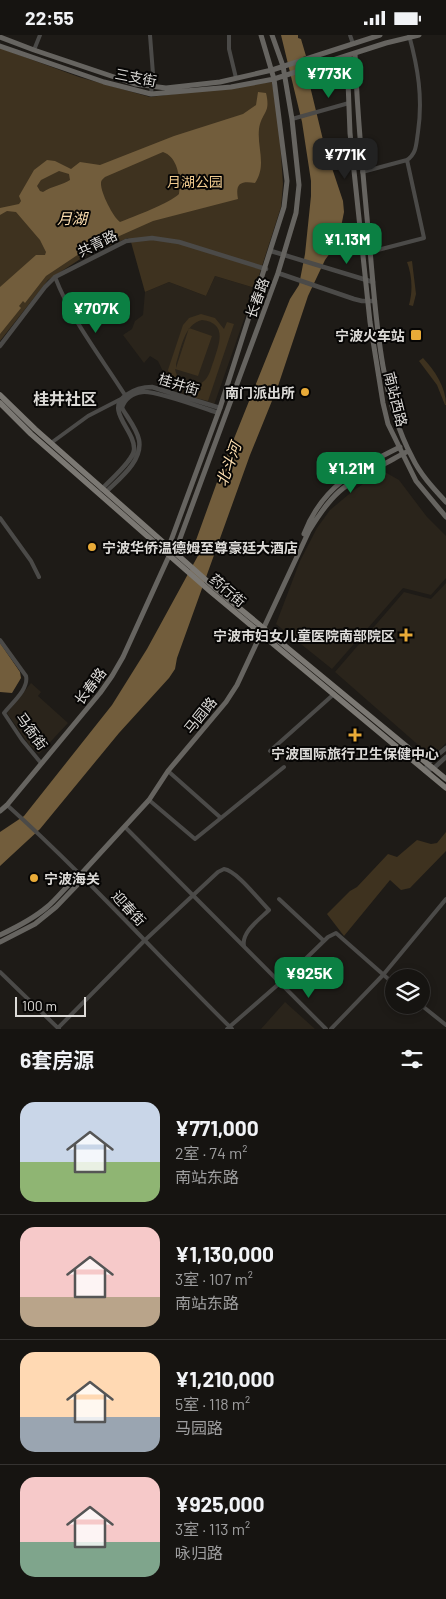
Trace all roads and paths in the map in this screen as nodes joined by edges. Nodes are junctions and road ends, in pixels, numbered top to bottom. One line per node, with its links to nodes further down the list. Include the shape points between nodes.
1 (40, 35): 13 (street)
2 (150, 35): 21 (street)
3 (229, 35): 19 (street)
4 (261, 35): 17 (main road, 长春路)
5 (272, 35): 16 (main road, 长春路)
6 (350, 35): 11 (street)
7 (380, 35): 11 (main road)
8 (409, 35): 25 (street, via 421,104 415,152)
9 (419, 35): 14 (main road)
10 (0, 37): 13 (main road, 三支街)
11 (353, 44): 16 (main road)
12 (0, 46): 22 (main road, 三支街, via 104,82)
13 (34, 50): 21 (main road, 三支街)
14 (355, 53): 15 (main road); 26 (main road)
15 (346, 56): 18 (main road); 23 (main road)
16 (285, 66): 17 (main road, 三支街); 18 (main road, 长春路)
17 (272, 70): 19 (main road, 三支街); 20 (main road, 长春路)
18 (286, 75): 20 (main road, 三支街); 24 (main road, 长春路)
19 (236, 78): 21 (main road, 三支街)
20 (274, 79): 22 (main road, 三支街, via 231,87); 27 (main road, 长春路, via 287,181 284,207)
21 (152, 87): 22 (street)
22 (151, 94)
23 (349, 103): 24 (street); 33 (main road)
24 (295, 118): 29 (main road, 长春路, via 299,185 296,213)
25 (407, 160): 26 (street); 28 (street, via 424,238)
26 (362, 172): 28 (main road)
27 (271, 251): 29 (street); 30 (main road, 长春路)
28 (370, 252): 33 (main road)
29 (284, 254): 31 (main road, 长春路); 33 (street)
30 (266, 269): 31 (main road); 32 (street, 共青路, via 179,242 152,238 126,241); 40 (main road, 长春路)
31 (278, 273): 34 (street); 52 (main road, 长春路)
32 (55, 277): 36 (street, 共青路); 38 (street, via 76,320)
33 (369, 282): 34 (main road, 南站西路); 35 (main road, 南站西路)
34 (368, 301): 35 (street); 43 (main road, 南站西路, via 383,403)
35 (375, 301): 42 (main road, 南站西路, via 389,395)
36 (0, 346)
37 (0, 395): 41 (main road, 药行街)
38 (123, 397): 40 (street, 桂井街, via 142,387 152,387); 41 (street, via 88,416); 46 (street, via 118,406 119,413 130,433 134,453)
39 (0, 403): 52 (main road, 药行街, via 31,434)
40 (219, 411): 46 (street, 桂井街, via 154,392 142,391 130,396 122,408 139,438 138,455); 50 (main road, 长春路)
41 (51, 443): 46 (main road, 药行街)
42 (406, 444): 43 (main road, 马园路); 44 (main road, 南站西路)
43 (399, 447): 45 (main road, 南站西路); 51 (main road, 马园路, via 352,473 331,489 317,506)
44 (409, 451): 45 (main road, 马园路); 47 (main road, 南站西路, via 427,482)
45 (402, 454): 48 (main road, 南站西路, via 416,481); 51 (main road, 马园路, via 335,494)
46 (104, 491): 50 (main road, 药行街)
47 (446, 502)
48 (446, 517)
49 (0, 518): 53 (street, via 32,561)
50 (169, 546): 52 (main road, 药行街)
51 (301, 546): 54 (main road, 马园路)
52 (171, 555): 54 (main road, 药行街); 60 (main road, 长春路, via 112,676)
53 (39, 577)
54 (262, 630): 56 (main road, 药行街); 61 (main road, 药行街); 64 (main road, 马园路, via 226,702)
55 (0, 640): 60 (street, 马衙街, via 27,681 23,691 4,713)
56 (334, 694): 58 (street); 65 (main road, 药行街)
57 (446, 748): 61 (street)
58 (270, 751)
59 (446, 757): 63 (street)
60 (41, 763): 69 (main road, 长春路)
61 (428, 763): 63 (main road, 药行街); 65 (street)
62 (284, 767): 71 (street)
63 (434, 768): 65 (street); 66 (main road, 药行街)
64 (168, 771): 68 (main road, 马园路); 71 (street)
65 (425, 771): 67 (main road, 药行街)
66 (446, 779)
67 (446, 788)
68 (149, 800): 71 (street, via 195,839); 72 (main road, 马园路)
69 (7, 805): 70 (main road, 长春路); 73 (street, 迎春街)
70 (0, 811)
71 (221, 819)
72 (125, 827): 73 (main road, 马园路); 74 (street)
73 (81, 874): 77 (main road, 马园路, via 29,921); 78 (street, 迎春街); 80 (main road, 马园路, via 80,883 56,907 34,924)
74 (194, 896): 78 (street); 81 (street); 81 (street, via 224,869 237,877 268,910 245,935)
75 (279, 899): 79 (street)
76 (446, 899): 83 (street)
77 (0, 935)
78 (144, 941): 87 (street); 88 (street, 迎春街)
79 (324, 941): 83 (street, via 336,933); 84 (street)
80 (0, 942)
81 (244, 946): 84 (street)
82 (0, 972): 87 (street)
83 (383, 975): 90 (street)
84 (279, 983): 88 (street); 89 (street)
85 (430, 1012): 86 (street)
86 (446, 1025)
87 (58, 1028)
88 (230, 1028)
89 (326, 1029)
90 (331, 1029)

